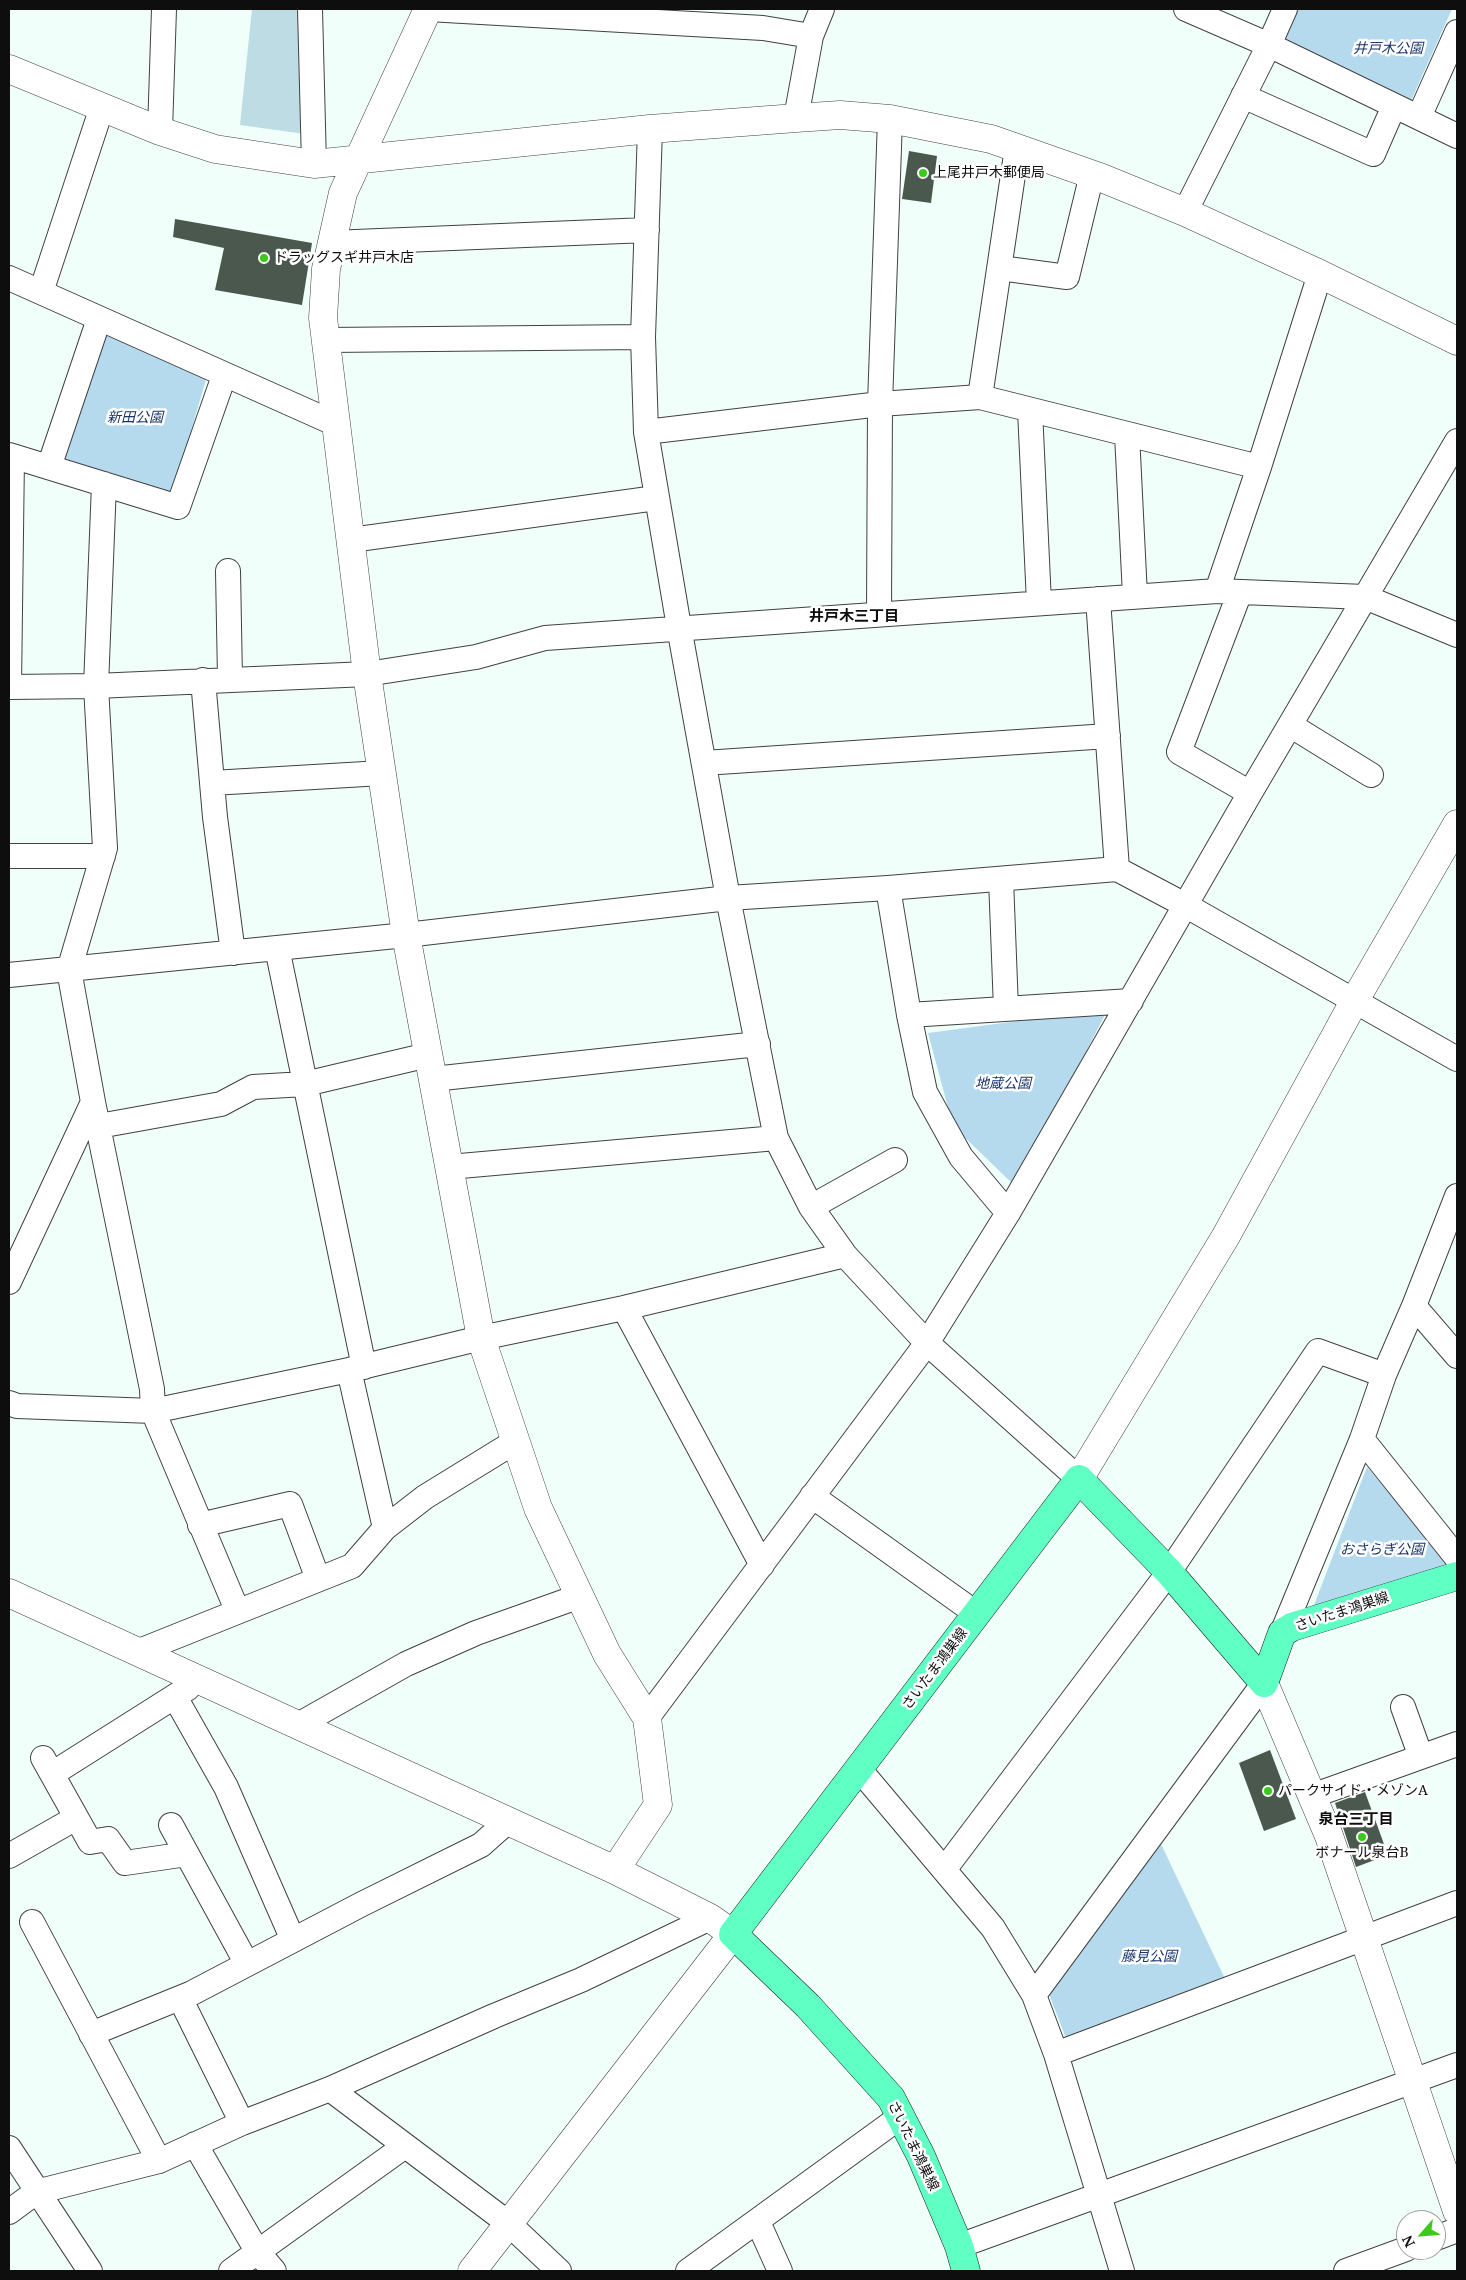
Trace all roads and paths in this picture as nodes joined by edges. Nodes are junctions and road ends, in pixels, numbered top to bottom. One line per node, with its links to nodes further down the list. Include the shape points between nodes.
1 (164, 9): 18 (street)
2 (310, 9): 22 (street)
3 (428, 9): 8 (street, via 763,28); 21 (street)
4 (822, 9): 8 (street)
5 (1186, 9): 9 (street)
6 (1285, 9): 9 (street)
7 (1457, 32): 14 (street)
8 (811, 36): 15 (street)
9 (1269, 46): 11 (street); 12 (street)
10 (9, 69): 13 (street)
11 (1243, 96): 12 (street, via 1373,154); 24 (street)
12 (1394, 106): 14 (street)
13 (102, 107): 18 (street); 30 (street)
14 (1418, 117): 19 (street)
15 (796, 118): 16 (street, via 840,115); 17 (street)
16 (890, 119): 20 (street, via 991,139); 37 (street)
17 (650, 129): 21 (street); 25 (street)
18 (160, 131): 22 (street, via 215,149)
19 (1457, 136)
20 (1017, 148): 23 (street); 27 (street)
21 (357, 159): 22 (street); 26 (street, via 343,192)
22 (314, 164)
23 (1092, 174): 24 (street); 27 (street, via 1067,277)
24 (1184, 212): 28 (street)
25 (647, 230): 26 (street); 32 (street)
26 (332, 243): 33 (street, via 326,269 323,318)
27 (1000, 268): 36 (street)
28 (1320, 274): 34 (street); 45 (street)
29 (9, 278): 30 (street)
30 (41, 292): 31 (street)
31 (99, 319): 35 (street); 44 (street)
32 (643, 337): 33 (street); 40 (street)
33 (327, 340): 39 (street)
34 (1457, 341)
35 (224, 376): 39 (street); 46 (street, via 178,507)
36 (980, 397): 37 (street); 38 (street)
37 (880, 404): 40 (street); 56 (street)
38 (1030, 410): 41 (street); 55 (street)
39 (336, 424): 48 (street)
40 (646, 432): 47 (street)
41 (1126, 434): 45 (street); 52 (street)
42 (1457, 441): 53 (street)
43 (11, 455): 44 (street); 63 (street)
44 (48, 467): 46 (street)
45 (1259, 467): 50 (street)
46 (104, 484): 62 (street)
47 (656, 498): 48 (street); 57 (street)
48 (351, 540): 59 (street)
49 (228, 571): 60 (street)
50 (1217, 591): 51 (street); 52 (street)
51 (1240, 592): 53 (street); 70 (street, via 1179,752)
52 (1134, 596): 54 (street)
53 (1365, 597): 58 (street); 64 (street)
54 (1098, 599): 55 (street); 65 (street)
55 (1039, 603): 56 (street)
56 (879, 614): 57 (street)
57 (679, 627): 59 (street, via 545,638 476,657); 66 (street)
58 (1457, 635)
59 (367, 674): 60 (street); 67 (street)
60 (230, 679): 61 (street)
61 (203, 680): 62 (street); 69 (street)
62 (96, 686): 63 (street); 73 (street)
63 (9, 687)
64 (1290, 725): 68 (street); 70 (street)
65 (1108, 736): 66 (street); 74 (street)
66 (704, 763): 77 (street)
67 (382, 773): 69 (street); 79 (street)
68 (1371, 775)
69 (212, 783): 81 (street)
70 (1250, 793): 78 (street)
71 (1457, 824): 84 (street)
72 (9, 856): 73 (street)
73 (103, 856): 82 (street)
74 (1117, 869): 75 (street); 78 (street)
75 (1000, 879): 76 (street); 86 (street)
76 (888, 888): 77 (street); 87 (street)
77 (728, 898): 79 (street); 88 (street)
78 (1185, 905): 84 (street); 85 (street)
79 (406, 935): 80 (street); 90 (street)
80 (278, 948): 81 (street); 91 (street)
81 (233, 953): 82 (street)
82 (69, 970): 83 (street); 92 (street)
83 (9, 975)
84 (1356, 1000): 89 (street); 113 (street, via 1226,1236)
85 (1131, 1001): 86 (street); 99 (street)
86 (1006, 1009): 87 (street)
87 (910, 1015): 99 (street, via 926,1092 961,1157)
88 (758, 1044): 90 (street); 94 (street)
89 (1457, 1059)
90 (431, 1067): 91 (street); 96 (street)
91 (305, 1084): 93 (street, via 253,1087 221,1104); 107 (street)
92 (93, 1102): 93 (street); 101 (street)
93 (99, 1126): 110 (street, via 152,1389)
94 (776, 1138): 96 (street); 98 (street)
95 (895, 1160): 98 (street)
96 (449, 1168): 104 (street)
97 (1457, 1196): 102 (street)
98 (811, 1208): 100 (street)
99 (1008, 1213): 105 (street)
100 (845, 1255): 103 (street); 105 (street)
101 (9, 1282)
102 (1414, 1306): 106 (street); 108 (street)
103 (624, 1308): 104 (street); 118 (street)
104 (481, 1338): 107 (street); 112 (street)
105 (927, 1343): 113 (street); 114 (street)
106 (1457, 1356)
107 (356, 1369): 110 (street); 116 (street)
108 (1384, 1375): 111 (street); 119 (street, via 1318,1351)
109 (11, 1410): 110 (street)
110 (153, 1411): 115 (street)
111 (1362, 1439): 117 (street); 126 (street)
112 (516, 1441): 116 (street, via 425,1497); 123 (street, via 538,1508)
113 (1079, 1479): 119 (main road); 125 (main road, さいたま鴻巣線)
114 (812, 1496): 118 (street); 125 (street)
115 (200, 1525): 121 (street, via 290,1504); 124 (street)
116 (385, 1528): 121 (street, via 352,1566)
117 (1457, 1558)
118 (762, 1565): 132 (street)
119 (1170, 1572): 129 (main road); 144 (street)
120 (1457, 1576): 126 (main road, さいたま鴻巣線, via 1292,1627)
121 (318, 1579): 124 (street)
122 (9, 1593): 127 (street)
123 (580, 1596): 132 (street, via 607,1654); 133 (street, via 476,1632 406,1664)
124 (237, 1610): 127 (street)
125 (977, 1614): 136 (main road, さいたま鴻巣線)
126 (1282, 1633): 129 (main road, さいたま鴻巣線)
127 (137, 1652): 128 (street)
128 (199, 1680): 130 (street); 133 (street)
129 (1264, 1683): 137 (street); 152 (street)
130 (175, 1697): 138 (street, via 47,1766); 150 (street, via 226,1787)
131 (1403, 1707): 135 (street)
132 (647, 1718): 143 (street, via 658,1805)
133 (298, 1725): 139 (street)
134 (1457, 1744): 135 (street)
135 (1421, 1757): 137 (street)
136 (859, 1769): 144 (street); 148 (main road, さいたま鴻巣線)
137 (1312, 1796): 149 (street)
138 (76, 1818): 141 (street, via 90,1842 108,1839 125,1863); 142 (street)
139 (508, 1821): 143 (street); 150 (street, via 481,1845)
140 (171, 1825): 141 (street)
141 (186, 1854): 151 (street)
142 (9, 1856)
143 (614, 1870): 146 (street)
144 (944, 1870): 152 (street, via 994,1928)
145 (1457, 1903): 149 (street)
146 (710, 1918): 148 (street); 158 (street, via 581,1980)
147 (32, 1922): 154 (street)
148 (733, 1934): 159 (main road, さいたま鴻巣線, via 808,2006 890,2098); 170 (street)
149 (1362, 1937): 155 (street); 157 (street)
150 (293, 1940): 151 (street)
151 (247, 1964): 153 (street)
152 (1034, 1995): 155 (street)
153 (180, 1998): 154 (street); 160 (street)
154 (91, 2034): 164 (street)
155 (1056, 2054): 166 (street)
156 (1457, 2065): 157 (street)
157 (1412, 2082): 166 (street); 167 (street)
158 (330, 2089): 160 (street); 162 (street)
159 (900, 2117): 169 (street); 173 (main road, さいたま鴻巣線, via 922,2156)
160 (242, 2123): 161 (street)
161 (195, 2144): 164 (street); 171 (street)
162 (405, 2146): 170 (street); 171 (street)
163 (9, 2148): 165 (street)
164 (159, 2161): 165 (street)
165 (36, 2192): 168 (street); 174 (street)
166 (1100, 2196): 173 (street); 181 (street)
167 (1457, 2211)
168 (9, 2212)
169 (758, 2222): 179 (street); 180 (street)
170 (508, 2223): 177 (street); 178 (street)
171 (257, 2252): 175 (street); 176 (street)
172 (1396, 2253): 182 (street)
173 (962, 2259)
174 (90, 2271)
175 (231, 2271)
176 (274, 2271)
177 (472, 2271)
178 (558, 2271)
179 (688, 2271)
180 (780, 2271)
181 (1122, 2271)
182 (1346, 2271)

